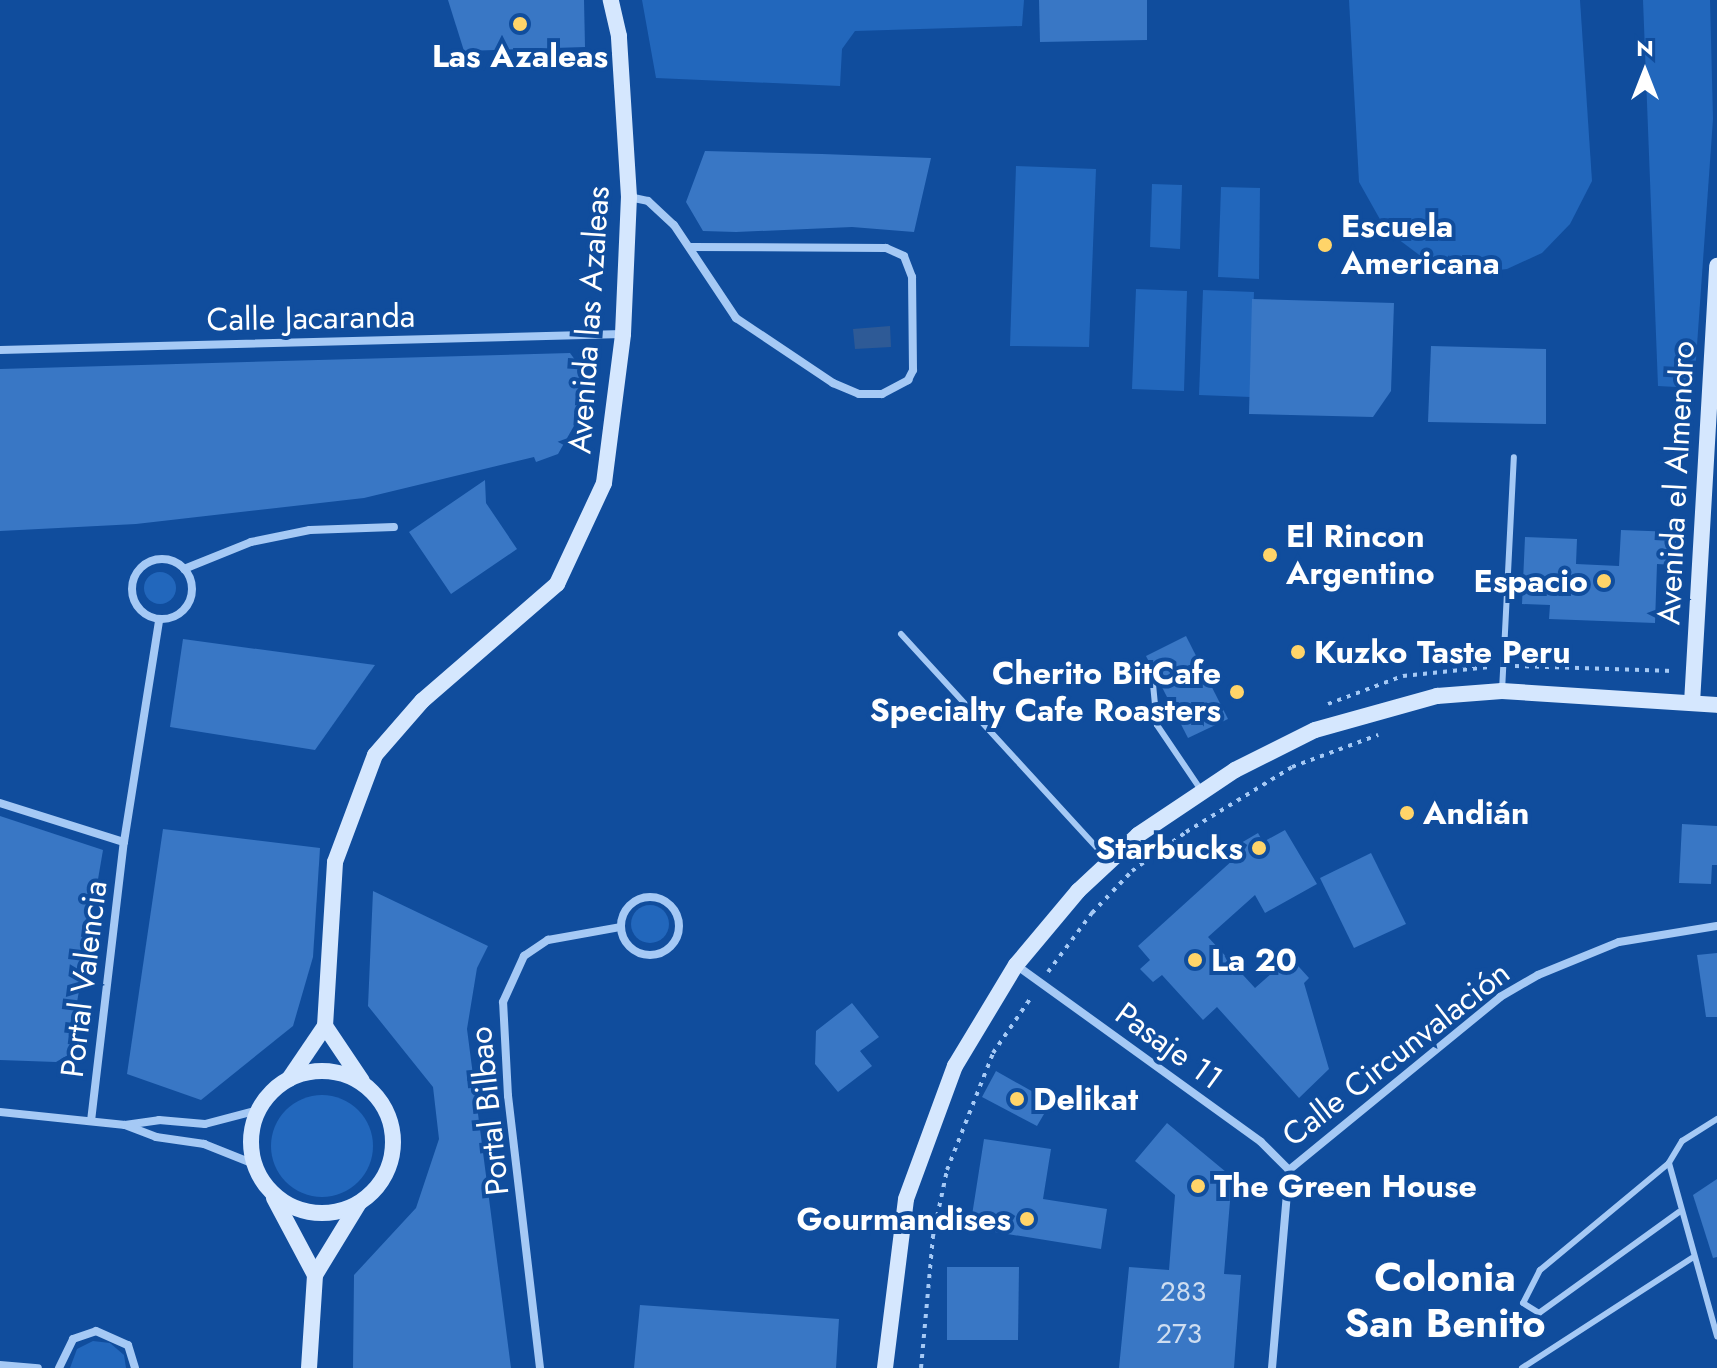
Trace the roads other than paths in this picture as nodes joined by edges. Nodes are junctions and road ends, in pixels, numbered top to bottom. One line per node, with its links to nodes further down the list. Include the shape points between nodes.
1 (611, 0): 2 (street, Avenida las Azaleas, via 619,36)
2 (629, 197): 3 (street, via 648,201); 5 (street, Avenida las Azaleas)
3 (691, 247): 3 (street, via 736,318 833,383 859,394 882,394 908,380 913,370 912,277 904,256 886,248)
4 (1717, 266): 14 (street, Avenida el Almendro)
5 (623, 334): 6 (street, Calle Jacaranda); 23 (street, Avenida las Azaleas, via 604,483 566,570 535,607 422,701 388,736 366,774 335,862)
6 (0, 350)
7 (1514, 457): 13 (lane)
8 (394, 527): 9 (street, via 310,530 251,542)
9 (184, 569): 10 (street, via 192,581 191,600 178,615); 10 (street, via 161,559 136,573 134,603)
10 (159, 620): 18 (street, Portal Valencia)
11 (901, 634): 19 (lane)
12 (1152, 674): 16 (lane, via 1157,725)
13 (1502, 691): 14 (street); 16 (street, via 1437,696 1339,721)
14 (1692, 703): 15 (street)
15 (1717, 705)
16 (1201, 790): 19 (street)
17 (0, 803): 18 (street)
18 (124, 842): 29 (street, Portal Valencia)
19 (1109, 861): 22 (street)
20 (1717, 926): 33 (street, Calle Circunvalación, via 1619,942 1538,975 1500,997)
21 (620, 927): 21 (street, via 631,949 654,956 675,942 679,926 671,905 649,897 628,906); 45 (street, Portal Bilbao, via 548,940 524,956 503,1002 508,1096)
22 (1016, 965): 33 (street, Pasaje 11, via 1261,1142); 46 (street, via 972,1031 922,1144 896,1251)
23 (325, 1026): 24 (street); 25 (street)
24 (289, 1079): 25 (street, via 322,1071); 26 (street)
25 (366, 1086): 35 (street, via 390,1120 393,1152 382,1181)
26 (258, 1110): 30 (street, via 205,1124 159,1120); 32 (street, via 251,1131)
27 (0, 1112): 29 (street)
28 (1717, 1119): 31 (lane, via 1682,1141)
29 (91, 1121): 30 (street)
30 (125, 1125): 32 (street, via 156,1137 212,1147)
31 (1669, 1163): 36 (lane); 36 (lane, via 1540,1270 1523,1303 1539,1313)
32 (254, 1164): 34 (street)
33 (1289, 1170): 47 (street)
34 (271, 1193): 35 (street, via 288,1205 319,1214); 38 (street)
35 (359, 1203): 38 (street)
36 (1679, 1212): 37 (lane)
37 (1692, 1258): 39 (lane); 48 (lane)
38 (315, 1275): 44 (street)
39 (1717, 1336)
40 (0, 1365): 41 (street)
41 (38, 1368)
42 (59, 1368): 43 (street, via 73,1339 96,1331 128,1345)
43 (135, 1368)
44 (309, 1368)
45 (540, 1368)
46 (885, 1368)
47 (1272, 1368)
48 (1522, 1368)

